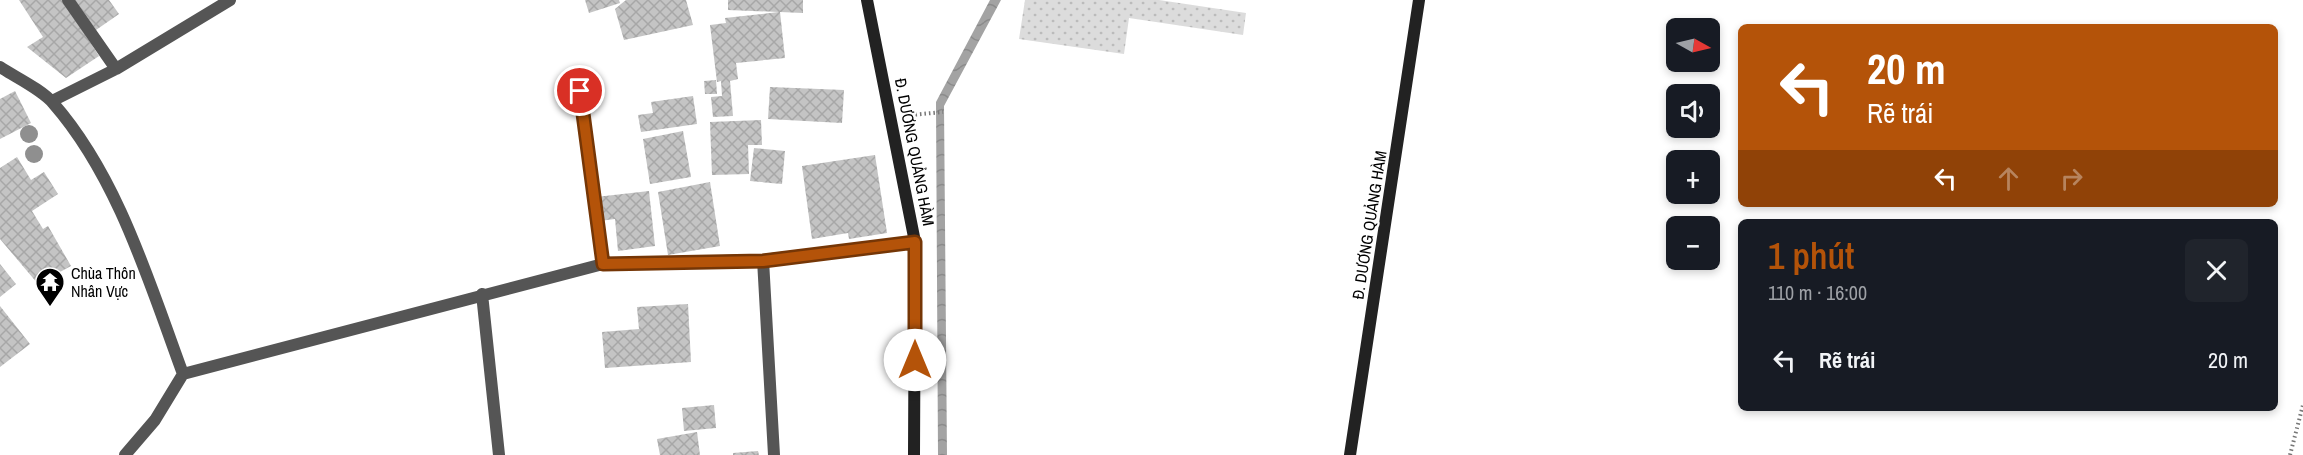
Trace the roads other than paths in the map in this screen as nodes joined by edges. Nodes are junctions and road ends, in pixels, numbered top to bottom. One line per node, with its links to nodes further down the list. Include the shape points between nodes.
1 (68, 0): 6 (street)
2 (230, 0): 6 (street)
3 (867, 0): 9 (main road, Đ. DƯƠNG QUẢNG HÀM)
4 (1419, 0): 18 (main road, Đ. DƯƠNG QUẢNG HÀM)
5 (0, 67): 8 (street)
6 (116, 69): 8 (street)
7 (580, 91): 11 (street)
8 (52, 101): 13 (street, via 98,166 136,247)
9 (915, 242): 10 (street); 17 (main road, Đ. DƯƠNG QUẢNG HÀM)
10 (763, 261): 11 (street); 16 (street)
11 (603, 264): 12 (street)
12 (482, 294): 13 (street); 15 (street)
13 (183, 374): 14 (street, via 155,420)
14 (125, 455)
15 (499, 455)
16 (774, 455)
17 (914, 455)
18 (1350, 455)

